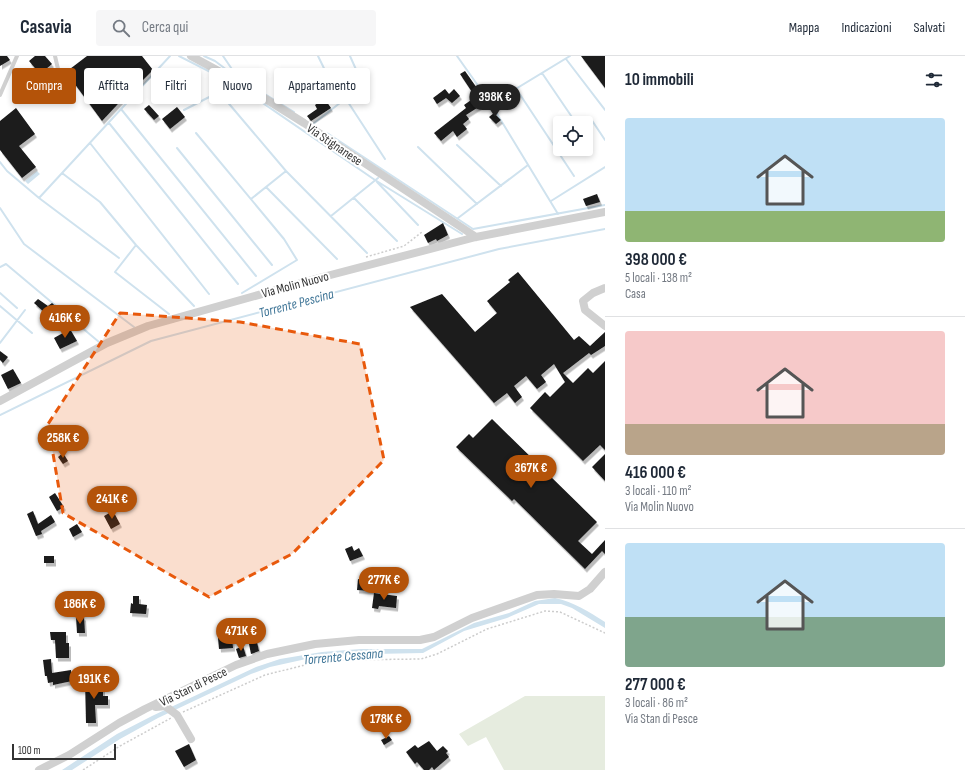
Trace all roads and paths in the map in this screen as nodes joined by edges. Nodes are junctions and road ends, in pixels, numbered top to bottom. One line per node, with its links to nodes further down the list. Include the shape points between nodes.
1 (17, 56): 5 (lane)
2 (55, 56): 4 (lane)
3 (191, 56): 8 (street, Via Stignanese, via 304,123)
4 (58, 68)
5 (0, 95)
6 (605, 212): 8 (street, Via Molin Nuovo)
7 (422, 232): 9 (path, via 404,246)
8 (476, 237): 12 (street, Via Molin Nuovo, via 148,326 107,343)
9 (359, 259)
10 (605, 288): 11 (street, via 583,301 585,310)
11 (605, 326)
12 (0, 401)
13 (605, 572): 15 (street, Via Stan di Pesce, via 590,589 579,596 537,595 472,618 434,637 420,640 359,640 279,650 236,666)
14 (605, 633): 16 (path, via 560,612 545,611 487,629 422,659 338,660 265,675)
15 (145, 709): 16 (street, via 167,707); 18 (street, Via Stan di Pesce)
16 (177, 715): 17 (street); 19 (path)
17 (192, 739)
18 (39, 770)
19 (82, 770)

